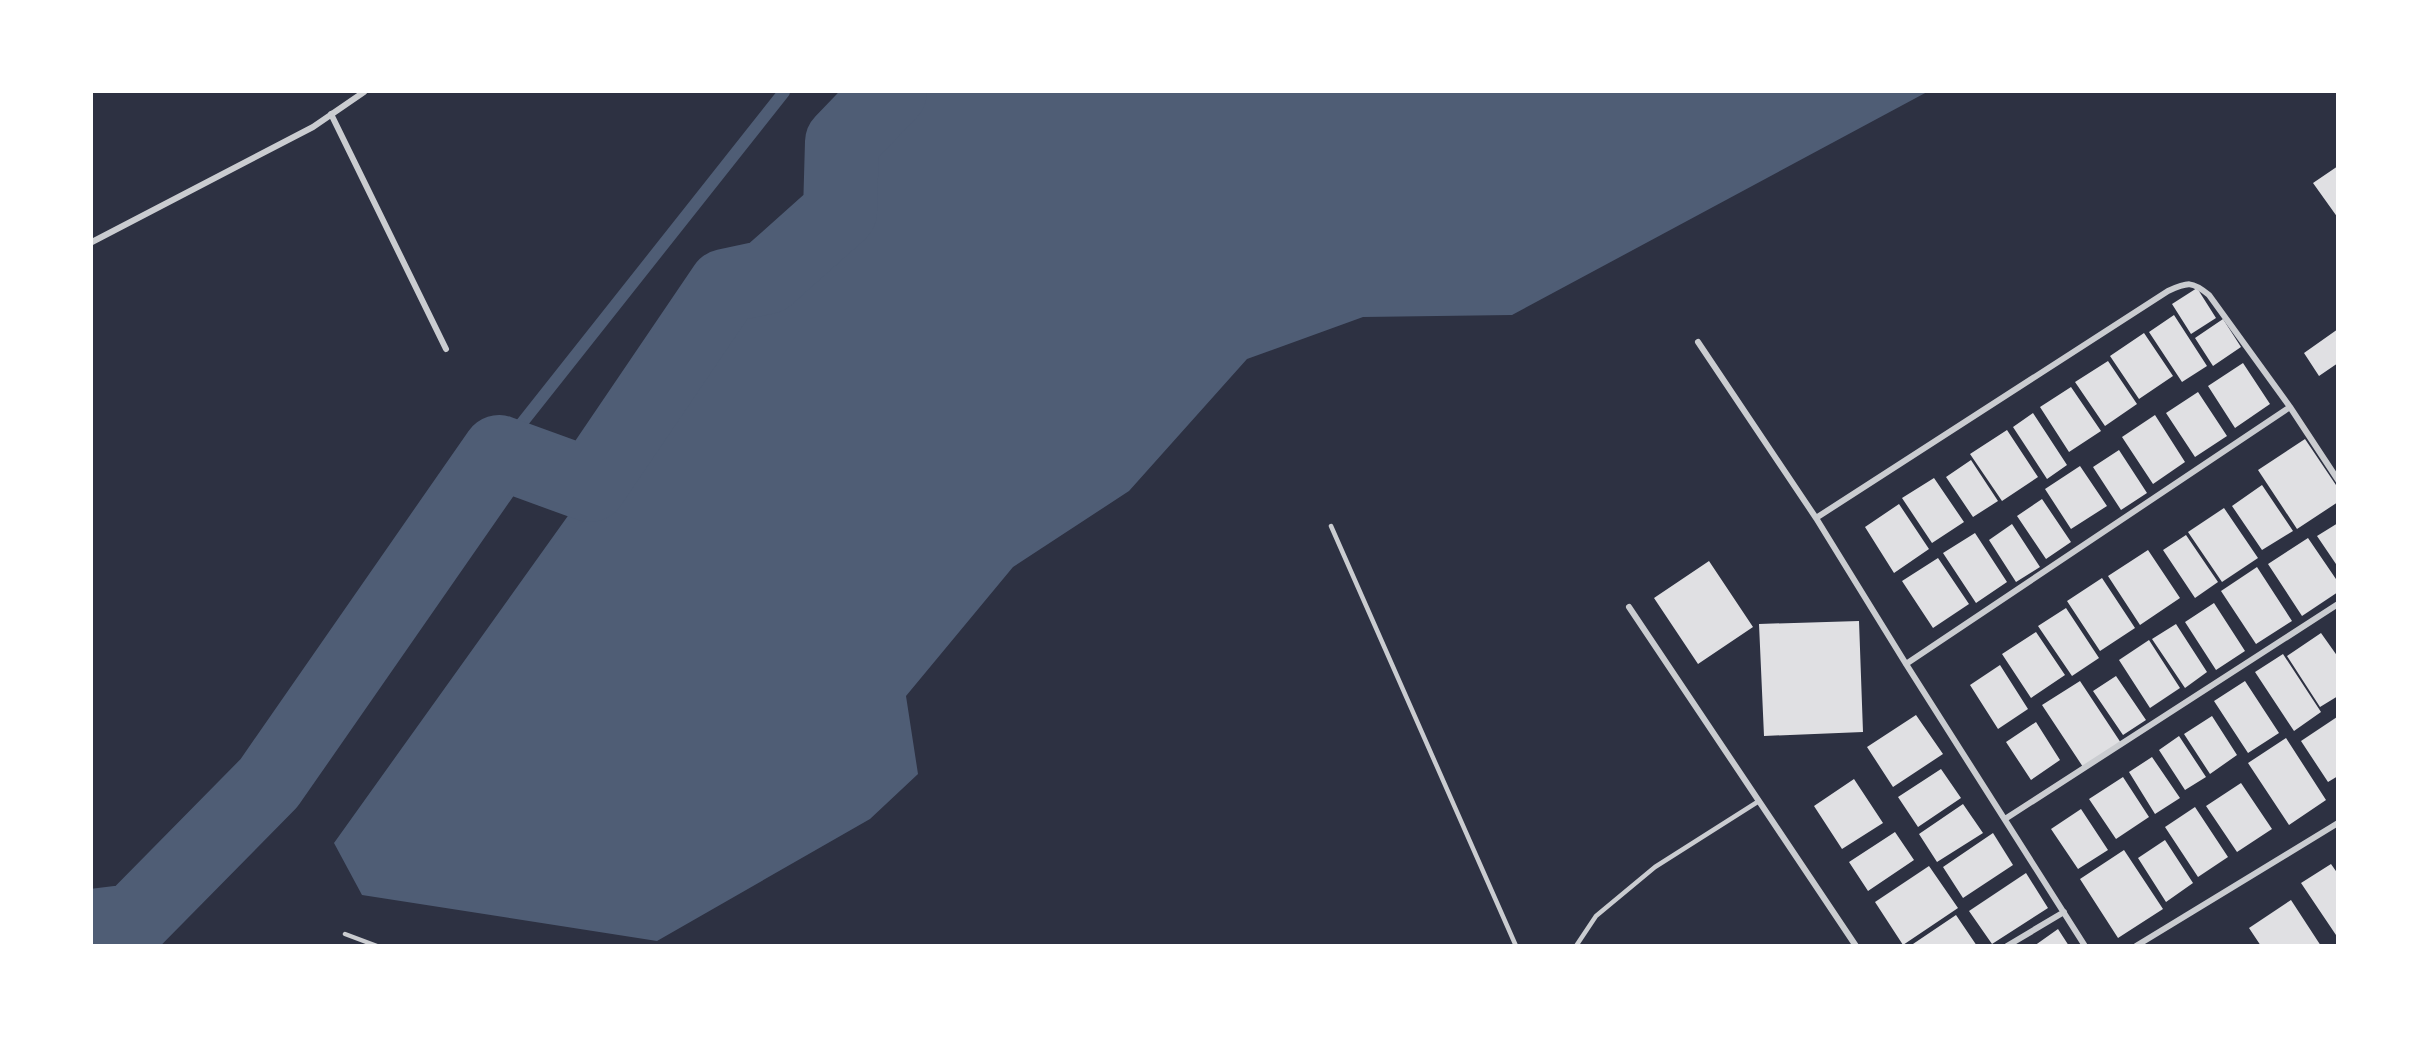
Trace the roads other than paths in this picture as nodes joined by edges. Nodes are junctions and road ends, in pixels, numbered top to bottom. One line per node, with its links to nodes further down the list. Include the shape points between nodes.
1 (364, 92): 2 (street)
2 (331, 114): 3 (street, via 314,127); 5 (street)
3 (92, 242)
4 (1698, 342): 8 (street)
5 (446, 349)
6 (2290, 407): 7 (street); 8 (street, via 2209,295 2195,284 2182,284); 12 (street)
7 (2337, 480)
8 (1816, 518): 12 (street)
9 (1331, 526): 19 (lane)
10 (2337, 604): 14 (street)
11 (1629, 607): 13 (street)
12 (1906, 664): 14 (street)
13 (1759, 801): 20 (lane, via 1655,867 1596,916); 21 (street)
14 (2006, 819): 16 (street)
15 (2337, 823): 24 (street)
16 (2064, 912): 22 (street); 23 (street)
17 (345, 934): 18 (lane)
18 (377, 945)
19 (1516, 945)
20 (1576, 945)
21 (1856, 945)
22 (2007, 945)
23 (2085, 945)
24 (2136, 945)

